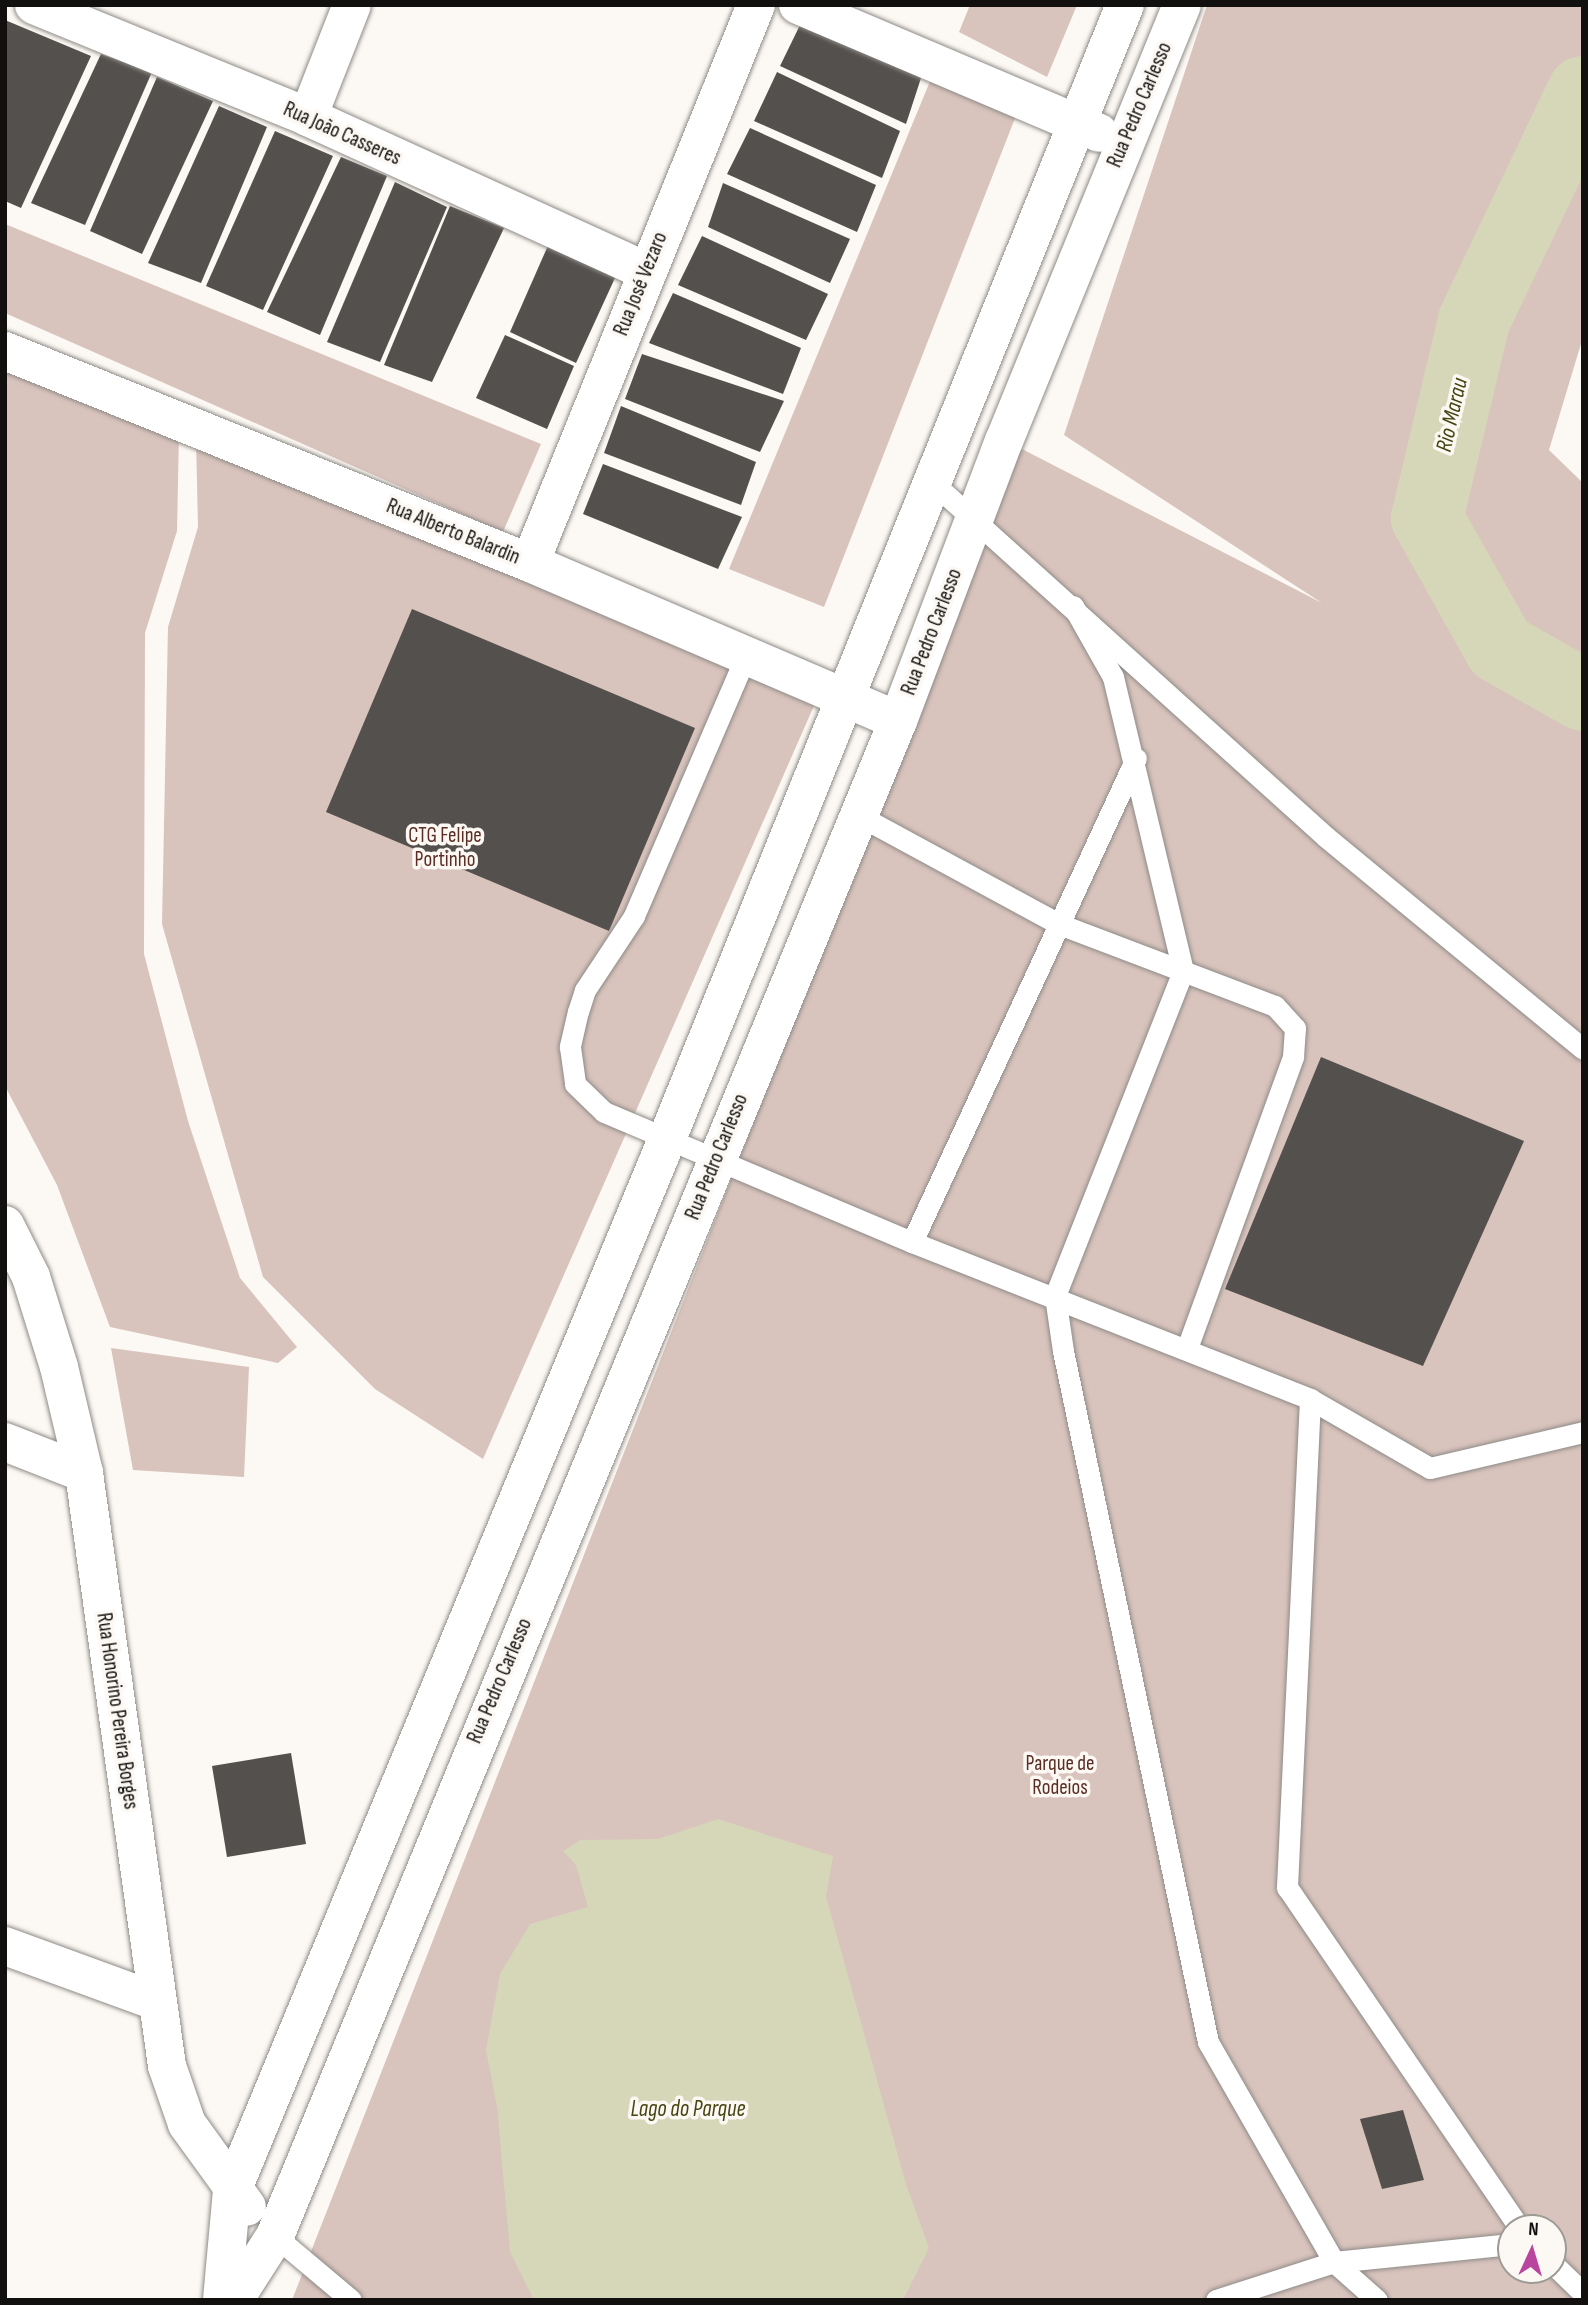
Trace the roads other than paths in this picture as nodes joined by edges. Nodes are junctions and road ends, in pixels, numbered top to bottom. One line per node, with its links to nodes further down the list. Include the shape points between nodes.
1 (34, 5): 7 (street, Rua João Casseres)
2 (352, 5): 7 (street)
3 (756, 5): 10 (street, Rua José Vezaro)
4 (798, 5): 8 (street)
5 (1125, 5): 8 (street)
6 (1182, 5): 9 (street, Rua Pedro Carlesso)
7 (308, 117): 10 (street, Rua João Casseres)
8 (1076, 123): 9 (street); 12 (street)
9 (1124, 142): 13 (street, Rua Pedro Carlesso)
10 (646, 271): 14 (street, Rua José Vezaro)
11 (5, 351): 14 (street, Rua Alberto Balardin)
12 (932, 482): 13 (lane); 17 (street)
13 (975, 518): 15 (lane); 18 (street, Rua Pedro Carlesso)
14 (530, 564): 16 (street, Rua Alberto Balardin)
15 (1073, 606): 19 (lane, via 1113,677); 23 (lane, via 1326,837)
16 (746, 658): 17 (street, Rua Alberto Balardin); 24 (lane, via 634,916 585,990 570,1047 575,1084 604,1112)
17 (846, 699): 18 (street, Rua Alberto Balardin); 24 (street)
18 (898, 721): 20 (street, Rua Pedro Carlesso)
19 (1136, 758): 21 (lane); 22 (lane)
20 (858, 815): 21 (lane); 25 (street, Rua Pedro Carlesso)
21 (1059, 924): 22 (lane); 27 (lane)
22 (1183, 971): 28 (lane); 29 (lane, via 1275,1006 1295,1028 1293,1057)
23 (1583, 1049)
24 (667, 1139): 25 (lane); 34 (street)
25 (716, 1160): 27 (lane); 35 (street, Rua Pedro Carlesso)
26 (5, 1225): 33 (street, Rua Honorino Pereira Borges, via 31,1277 59,1367)
27 (912, 1242): 28 (lane)
28 (1055, 1296): 29 (lane); 42 (lane, via 1208,2042)
29 (1187, 1348): 30 (lane)
30 (1310, 1399): 31 (lane, via 1430,1468); 39 (lane, via 1287,1887)
31 (1583, 1432)
32 (5, 1442): 33 (street)
33 (84, 1473): 37 (street, Rua Honorino Pereira Borges)
34 (386, 1816): 35 (street); 38 (street)
35 (436, 1836): 40 (street, Rua Pedro Carlesso)
36 (5, 1946): 37 (street)
37 (155, 2001): 38 (street, Rua Honorino Pereira Borges, via 167,2066 187,2124)
38 (232, 2191): 40 (street, Rua Honorino Pereira Borges); 45 (street)
39 (1510, 2214)
40 (275, 2236): 46 (street, Rua Pedro Carlesso); 47 (lane)
41 (1497, 2245): 42 (lane)
42 (1334, 2262): 48 (lane); 49 (lane)
43 (1567, 2278): 44 (lane)
44 (1583, 2293)
45 (222, 2300)
46 (234, 2300)
47 (351, 2300)
48 (1216, 2300)
49 (1377, 2300)

